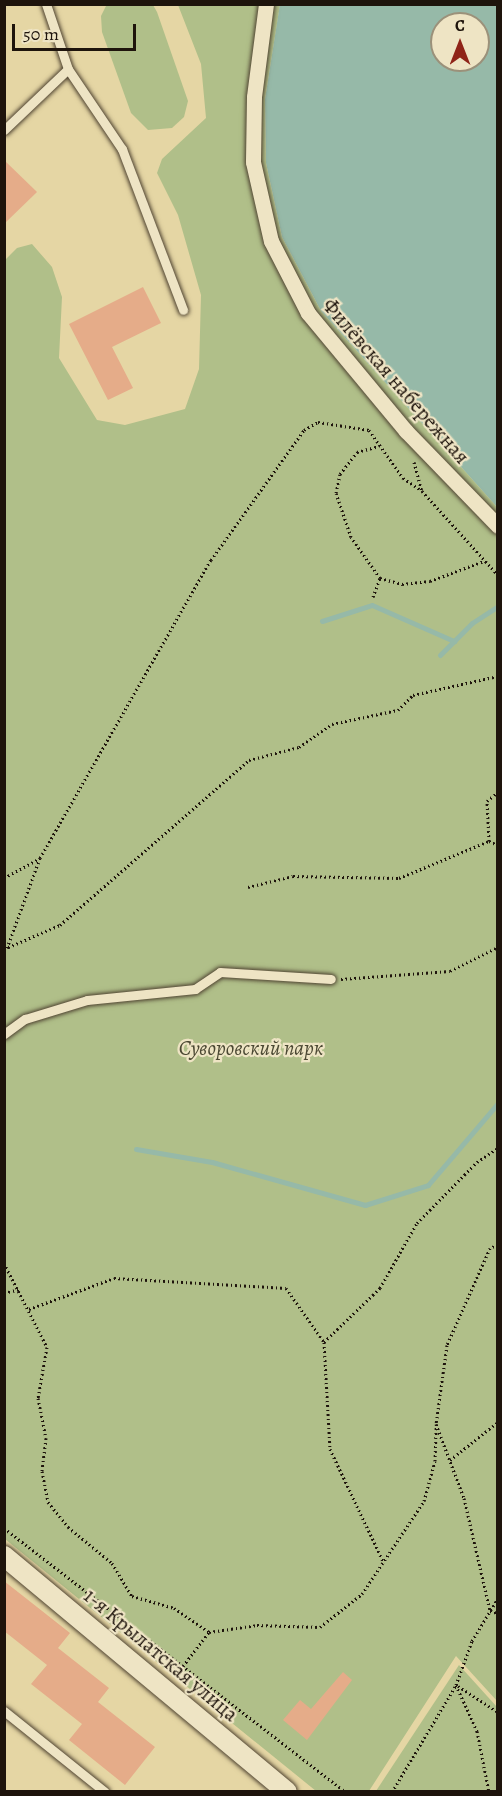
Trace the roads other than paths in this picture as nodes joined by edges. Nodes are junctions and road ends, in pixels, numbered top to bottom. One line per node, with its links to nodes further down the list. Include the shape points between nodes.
1 (46, 4): 3 (lane)
2 (266, 4): 6 (street, Филёвская набережная, via 254,97 253,162 271,241 308,313 406,431)
3 (68, 69): 4 (lane); 5 (lane, via 122,149)
4 (4, 130)
5 (183, 310)
6 (498, 526)
7 (331, 980): 8 (lane, via 220,972 195,989 87,1000 25,1019)
8 (4, 1034)
9 (4, 1556): 12 (street, 1-я Крылатская улица)
10 (4, 1711): 11 (lane)
11 (105, 1791)
12 (287, 1791)

